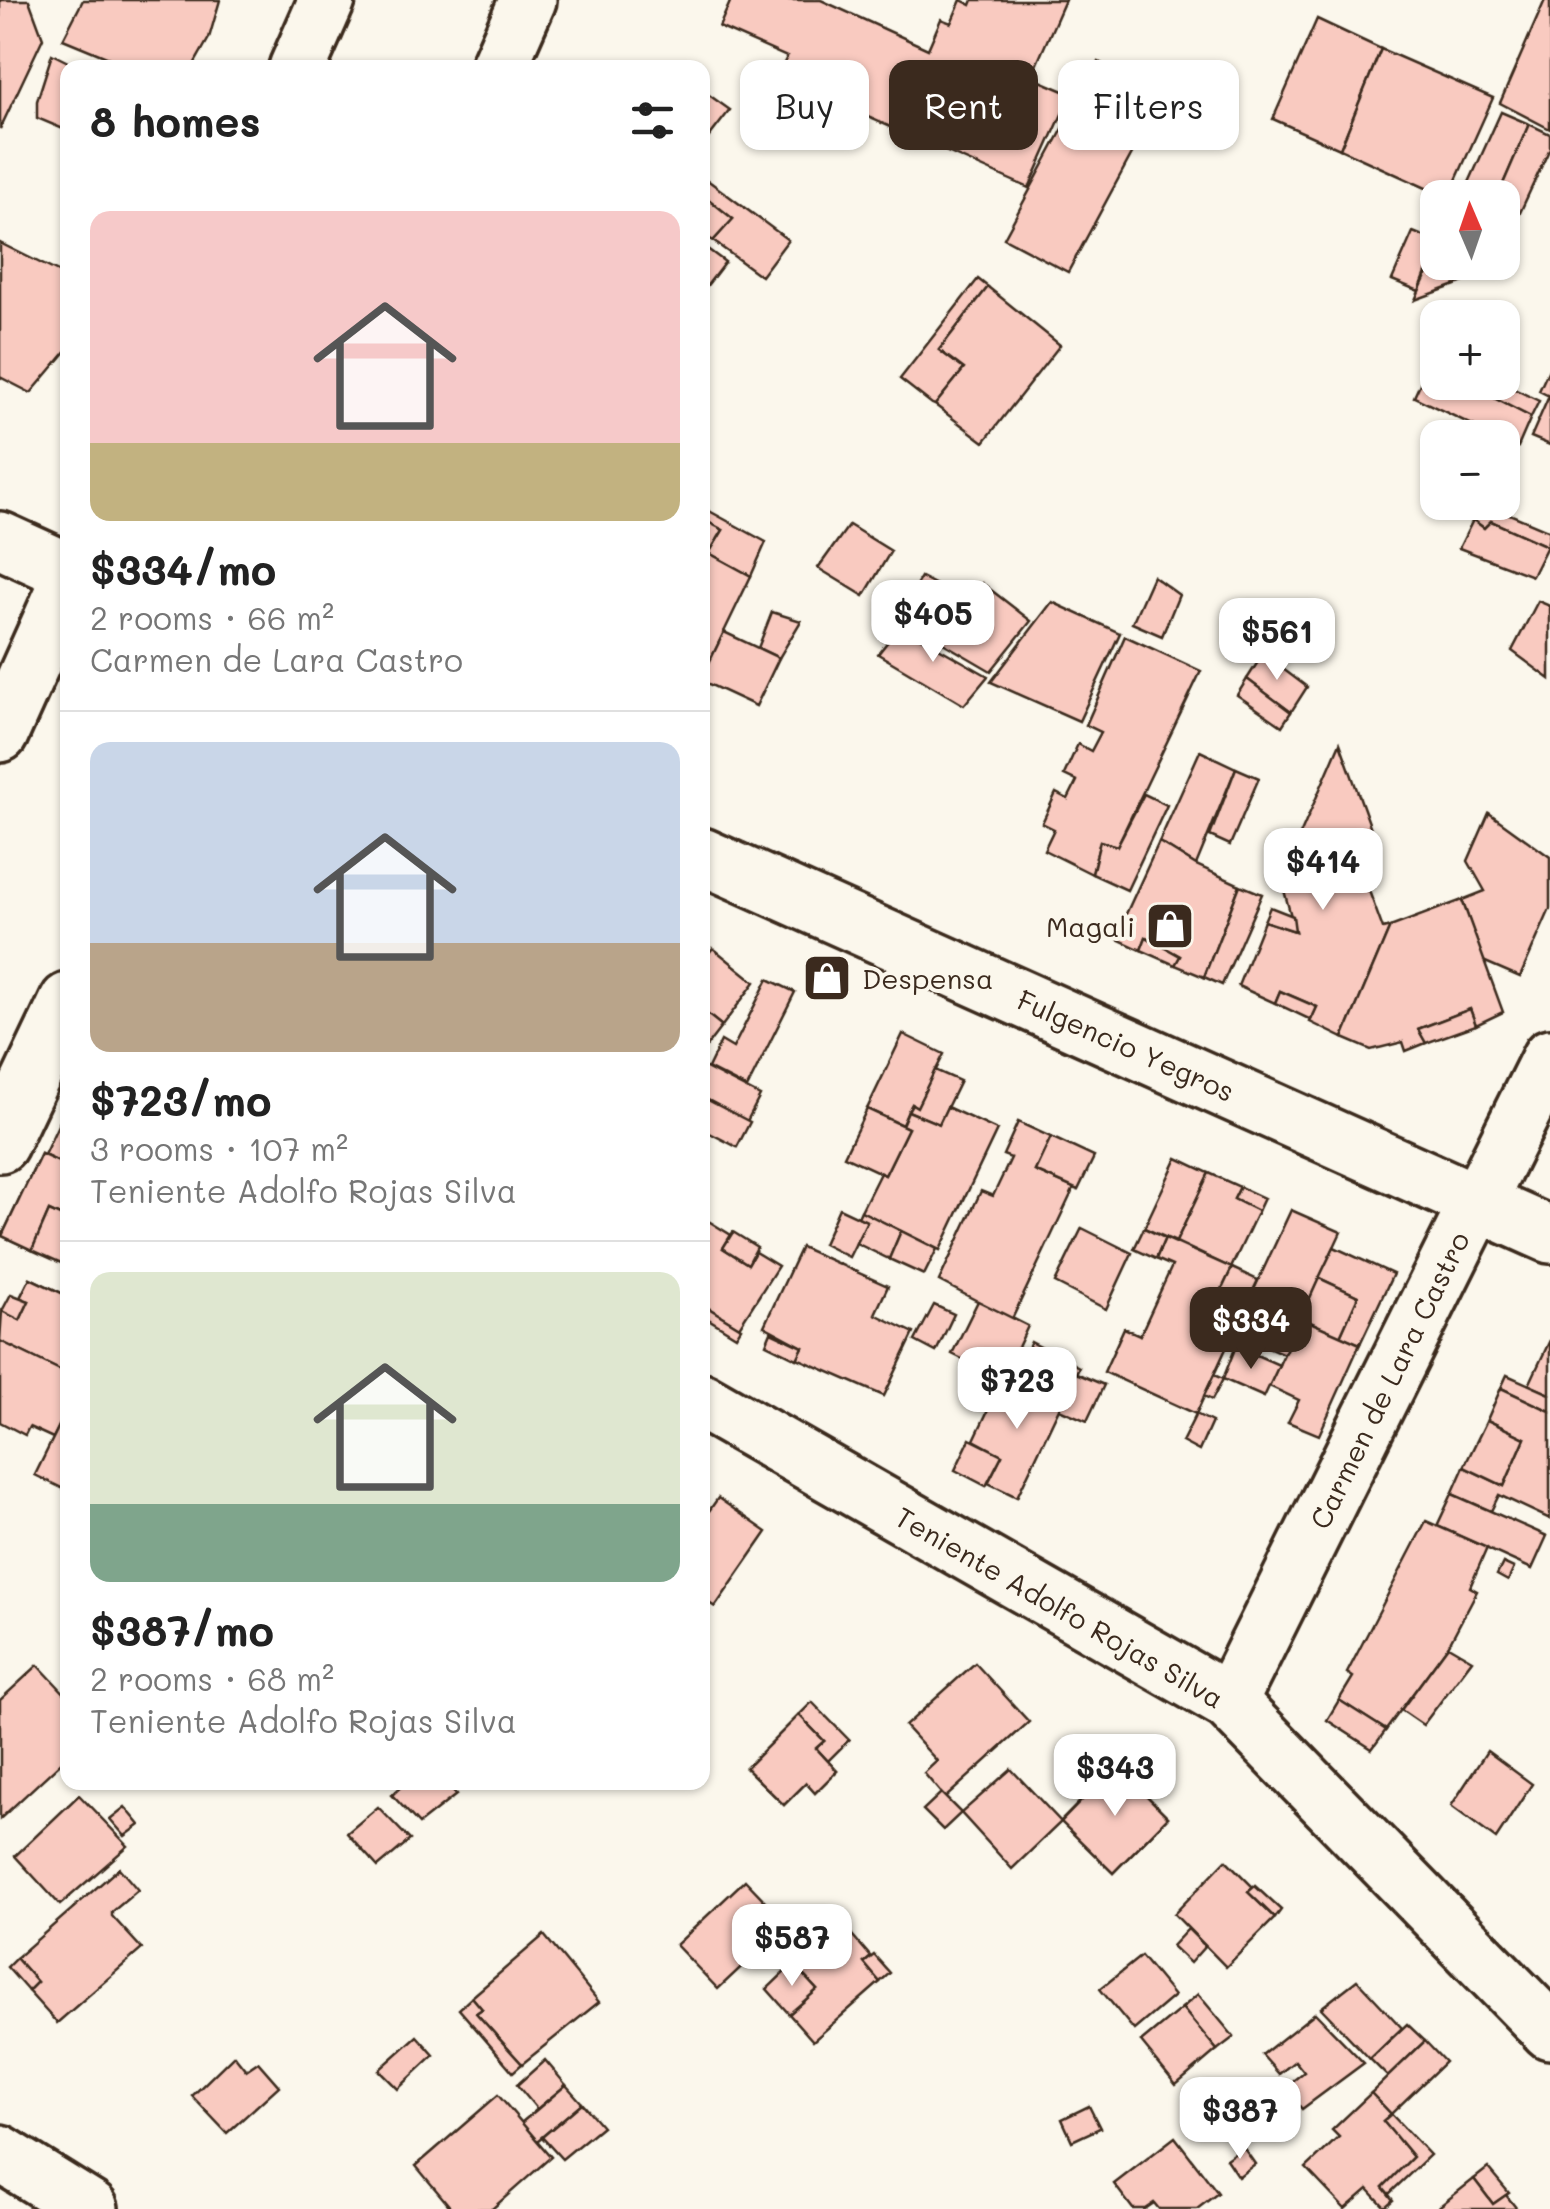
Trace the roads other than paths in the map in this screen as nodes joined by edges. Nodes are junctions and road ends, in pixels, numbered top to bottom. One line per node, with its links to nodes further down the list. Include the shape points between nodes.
1 (327, 0): 3 (street)
2 (528, 0): 4 (street)
3 (301, 60)
4 (502, 60)
5 (0, 540): 6 (street)
6 (60, 567)
7 (60, 602): 8 (street)
8 (0, 734)
9 (710, 860): 13 (street, Fulgencio Yegros)
10 (60, 1029): 12 (street)
11 (1550, 1057): 13 (street, Carmen de Lara Castro)
12 (0, 1144)
13 (1477, 1202): 14 (street, Fulgencio Yegros); 16 (street, Carmen de Lara Castro)
14 (1550, 1235)
15 (710, 1406): 16 (street, Teniente Adolfo Rojas Silva)
16 (1230, 1702): 17 (street, Teniente Adolfo Rojas Silva)
17 (1550, 2031)
18 (0, 2153): 19 (street)
19 (90, 2209)

